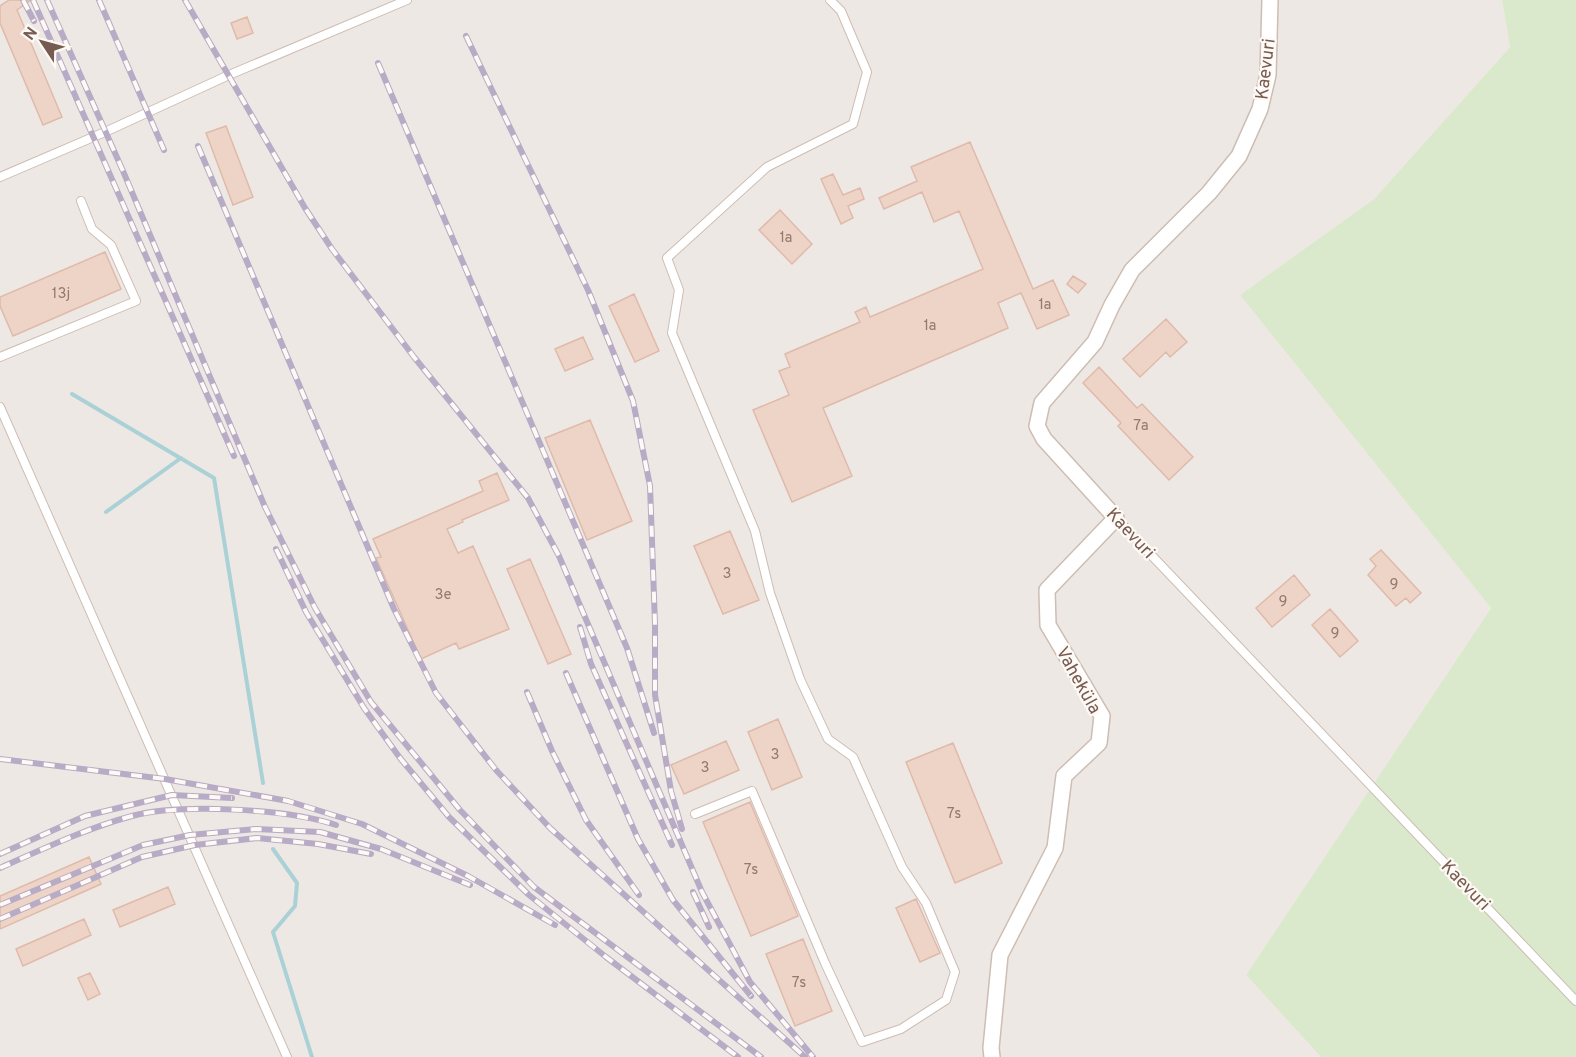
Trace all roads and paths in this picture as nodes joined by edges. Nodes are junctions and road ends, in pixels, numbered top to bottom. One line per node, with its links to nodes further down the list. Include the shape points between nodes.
1 (407, 0): 4 (lane)
2 (830, 0): 9 (lane, via 841,11 867,72 853,124 767,167 668,258 679,290 672,333 755,531 770,592 800,679 828,739 853,757 902,867 926,903 943,941 955,972 946,1000 901,1029 862,1042 752,791)
3 (1270, 0): 8 (street, Kaevuri, via 1268,75 1260,109 1239,156 1209,193 1132,270 1095,342 1042,404 1037,426 1044,439)
4 (0, 177)
5 (81, 201): 6 (lane, via 92,229 111,245 136,301)
6 (0, 357)
7 (0, 407): 11 (lane)
8 (1116, 518): 10 (lane, Kaevuri); 12 (street, Vaheküla, via 1047,590 1048,625 1102,716 1099,743 1064,776 1055,848 1000,956)
9 (695, 814)
10 (1576, 1001)
11 (287, 1057)
12 (992, 1057)

